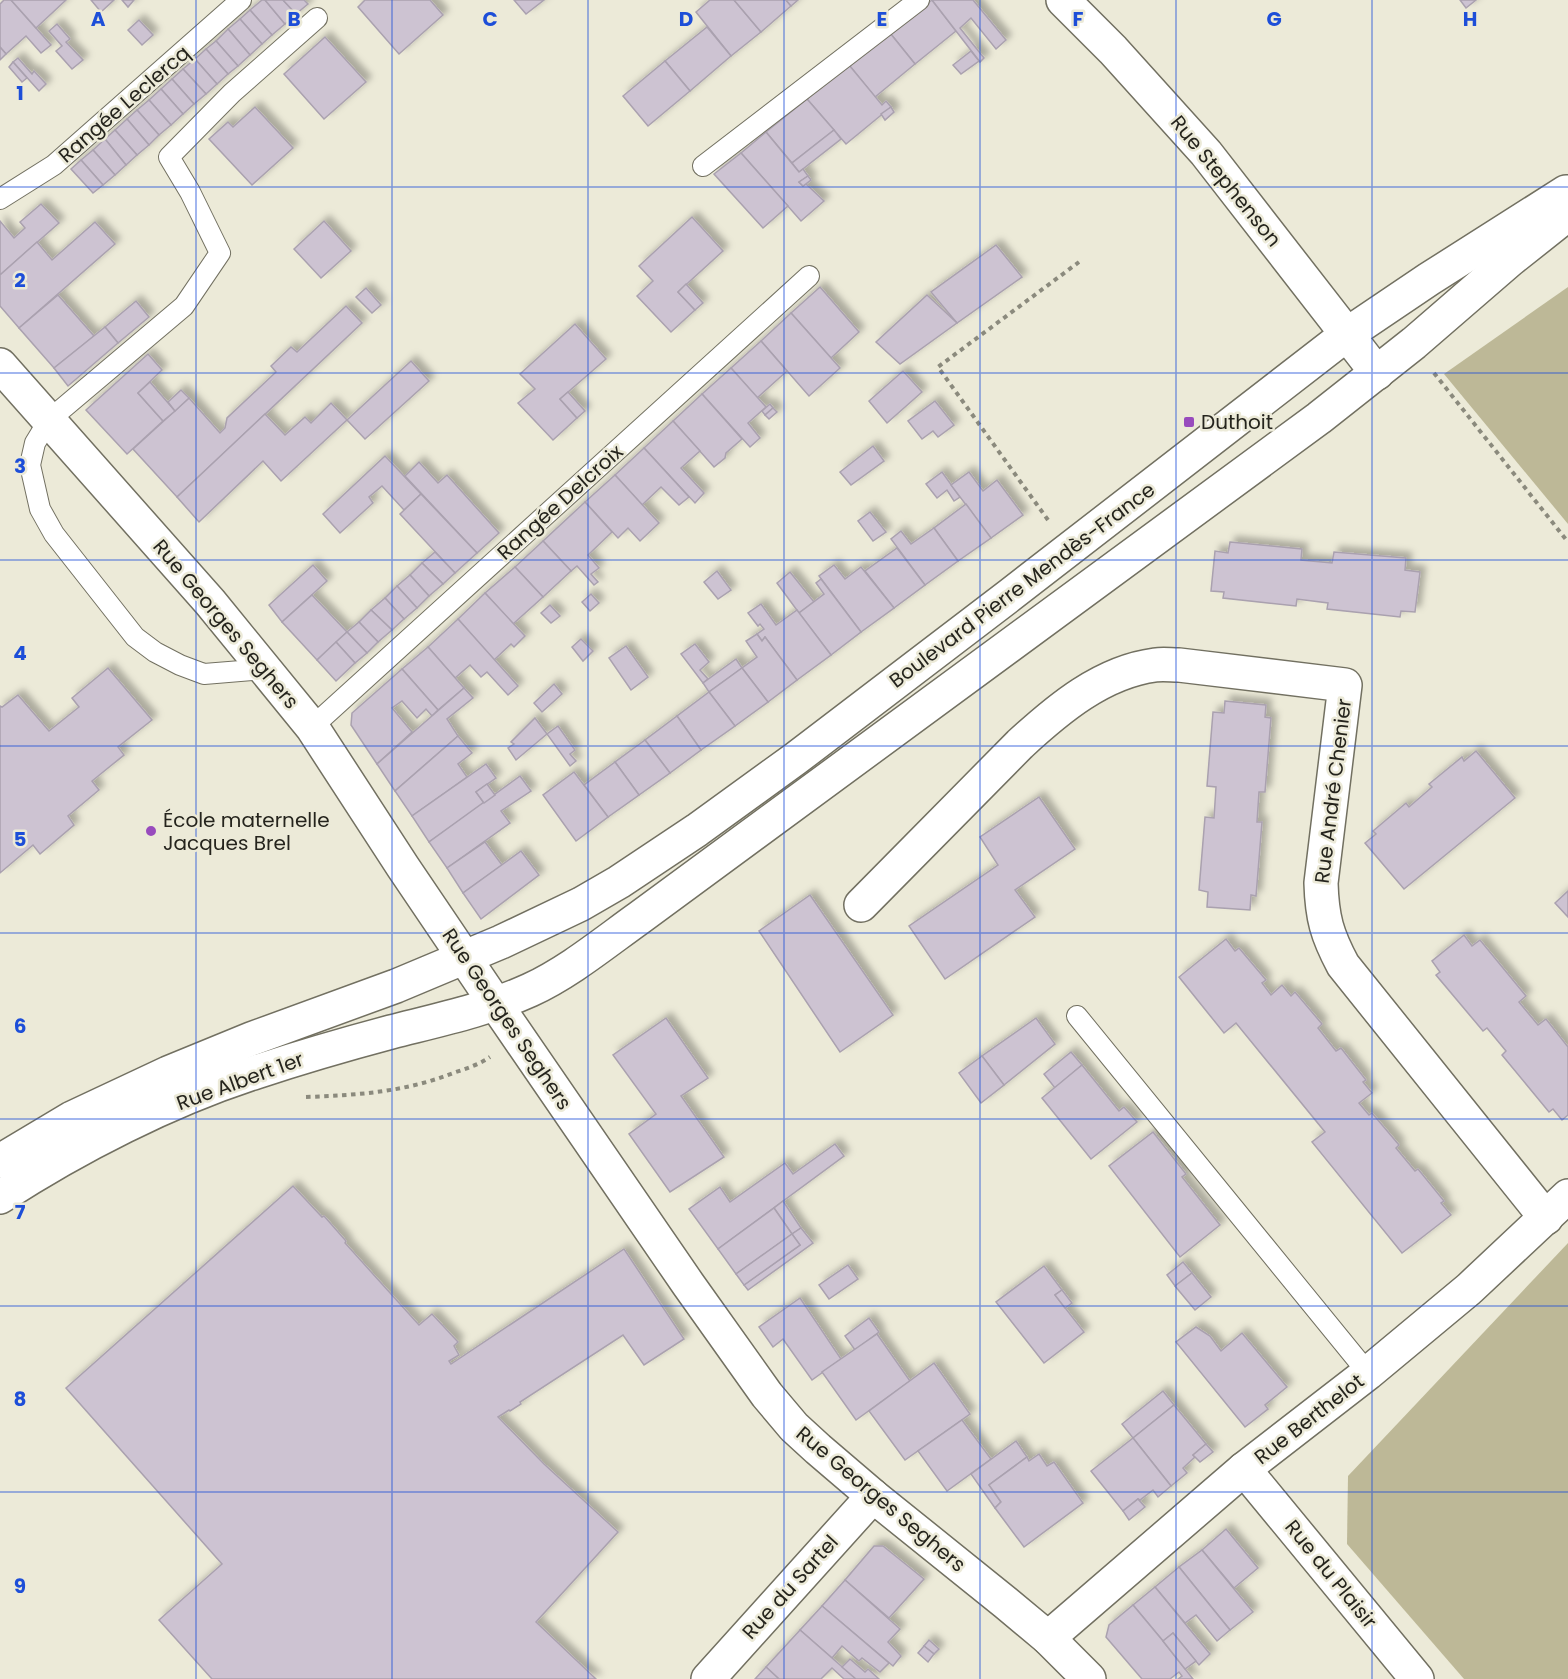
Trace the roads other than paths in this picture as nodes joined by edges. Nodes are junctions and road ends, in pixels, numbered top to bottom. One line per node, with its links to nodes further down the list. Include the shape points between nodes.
1 (241, 0): 7 (lane, Rangée Leclercq, via 54,165)
2 (919, 0): 5 (lane)
3 (1063, 0): 10 (street, Rue Stephenson, via 1206,153)
4 (317, 18): 13 (lane, via 232,93 169,157 219,253 184,306)
5 (703, 166)
6 (1568, 192): 10 (street, Boulevard Pierre Mendès-France)
7 (0, 199)
8 (1568, 214): 12 (street, Boulevard Pierre Mendès-France)
9 (809, 276): 15 (lane, Rangée Delcroix)
10 (1346, 335): 12 (street, Rue Stephenson); 17 (street, Boulevard Pierre Mendès-France, via 697,830 581,904)
11 (0, 366): 13 (street, Rue Georges Seghers)
12 (1377, 373): 18 (street, Boulevard Pierre Mendès-France, via 585,957 531,989)
13 (49, 420): 14 (street, Rue Georges Seghers); 14 (lane, via 35,443 30,465 40,509 54,534 135,637 155,652 204,674)
14 (266, 669): 15 (street, Rue Georges Seghers)
15 (312, 727): 17 (street, Rue Georges Seghers)
16 (861, 905): 22 (street, Rue André Chenier, via 1043,723 1065,705 1117,676 1157,664 1345,685 1321,883 1324,923 1332,944 1343,965)
17 (464, 957): 18 (street, Rue Georges Seghers); 20 (street, Rue Albert 1er, via 168,1073 72,1119)
18 (495, 1003): 21 (street, Rue Albert 1er, via 254,1072 76,1151); 25 (street, Rue Georges Seghers, via 766,1395 794,1427)
19 (1077, 1016): 23 (lane)
20 (0, 1161)
21 (0, 1197)
22 (1557, 1207): 23 (street, Rue Berthelot, via 1469,1289)
23 (1368, 1373): 24 (street, Rue Berthelot)
24 (1244, 1469): 26 (street, Rue Berthelot); 29 (street, Rue du Plaisir)
25 (873, 1496): 26 (street, Rue Georges Seghers); 27 (street, Rue du Sartel)
26 (1048, 1638): 28 (street, Rue Georges Seghers)
27 (708, 1679)
28 (1089, 1679)
29 (1417, 1679)

